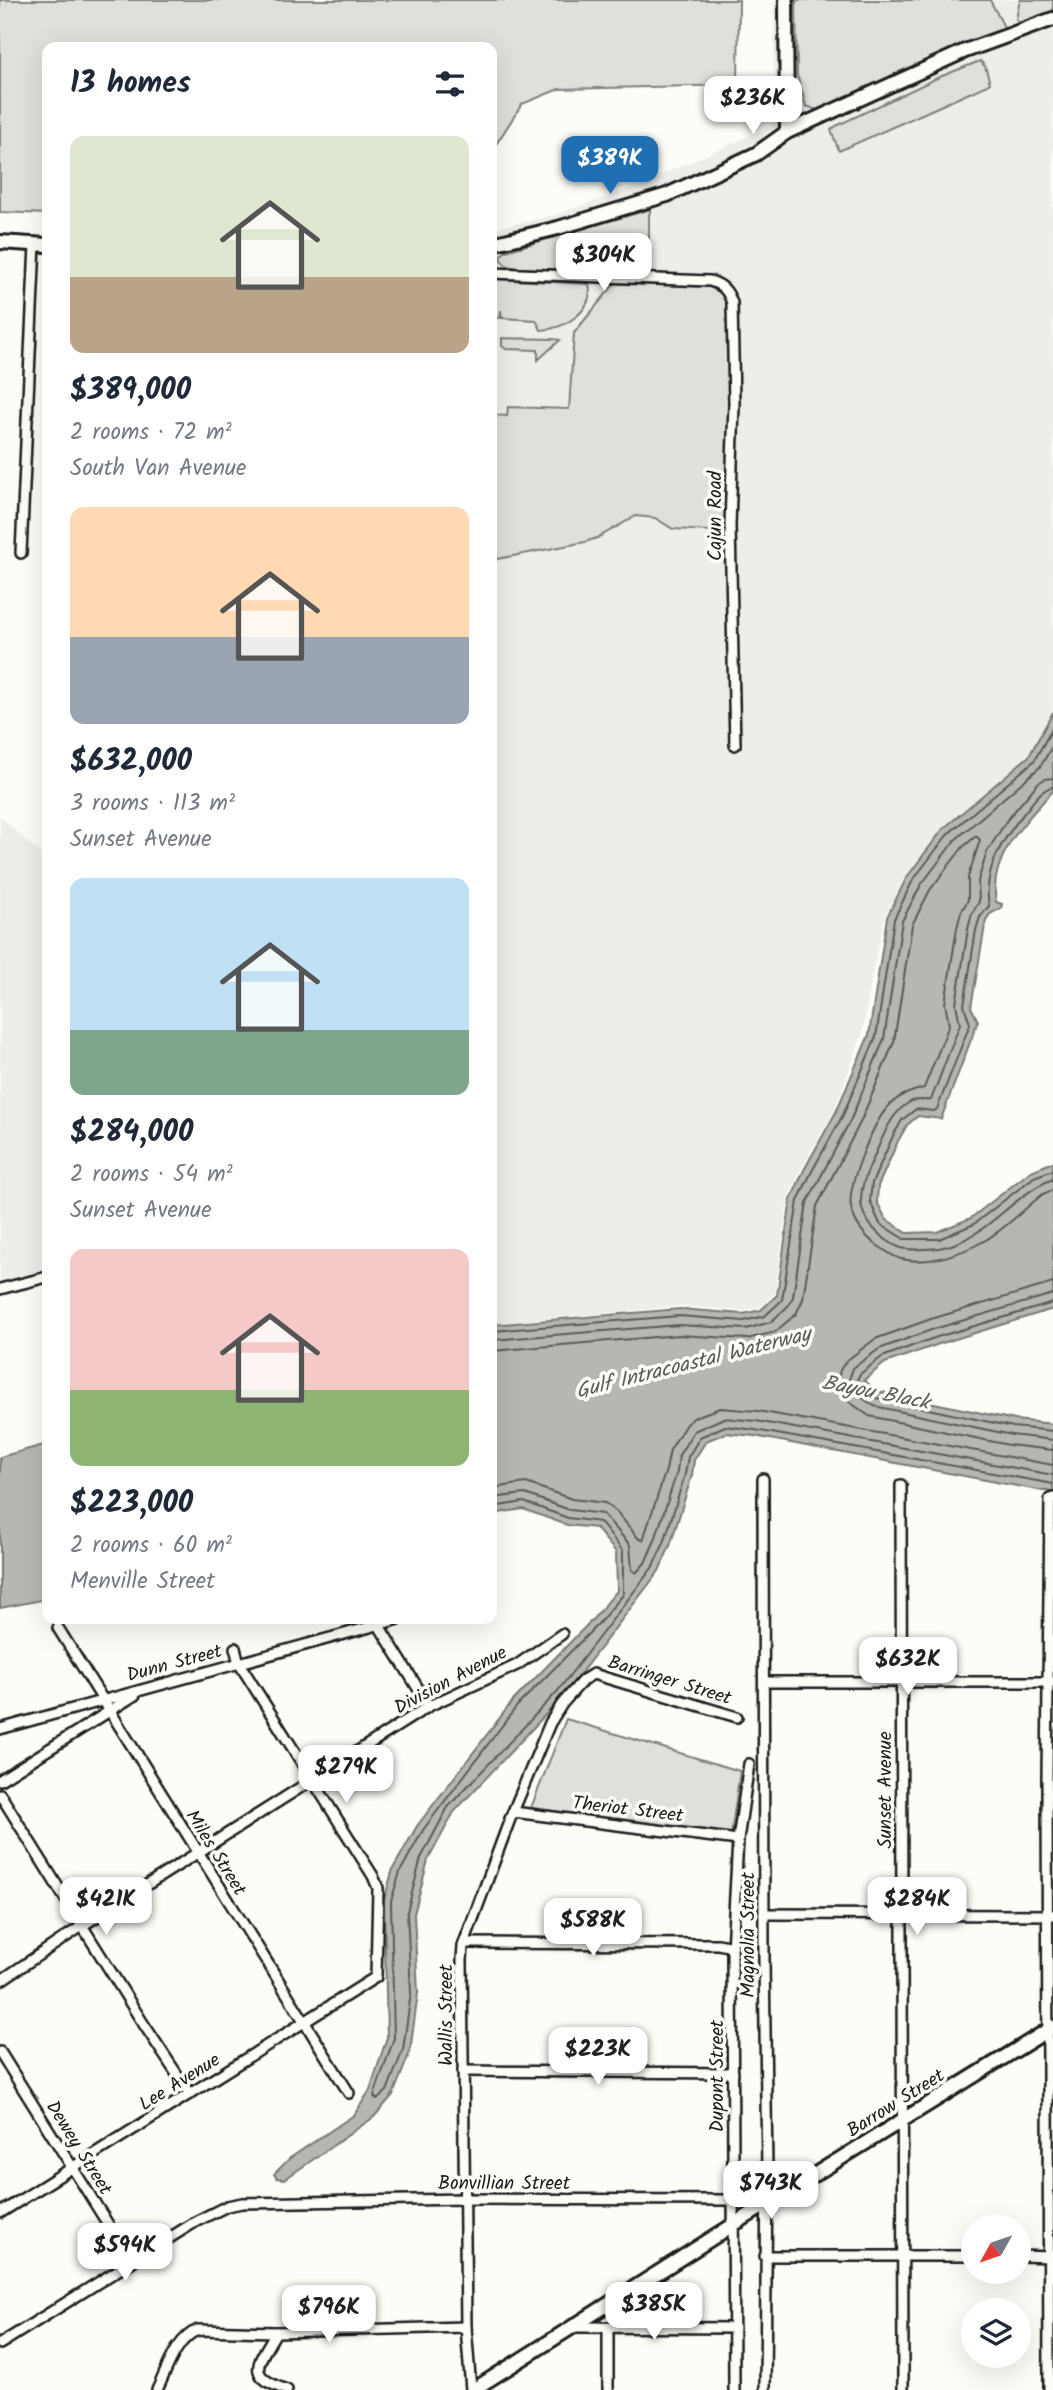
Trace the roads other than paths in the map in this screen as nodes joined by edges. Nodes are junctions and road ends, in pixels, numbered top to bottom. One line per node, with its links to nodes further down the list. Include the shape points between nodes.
1 (786, 0): 3 (main road)
2 (1053, 19): 3 (main road, via 965,51)
3 (787, 132): 5 (main road, via 756,154 650,201)
4 (0, 242): 6 (main road)
5 (497, 243)
6 (41, 244): 8 (street)
7 (497, 273): 9 (street, Cajun Road, via 710,281 726,289 732,303 734,404 730,526)
8 (21, 553)
9 (735, 745)
10 (42, 1278): 11 (street)
11 (0, 1289)
12 (763, 1479): 21 (street, Magnolia Street)
13 (901, 1485): 22 (street, Sunset Avenue)
14 (1053, 1498): 23 (street)
15 (378, 1624): 19 (street, Dunn Street); 26 (street)
16 (58, 1628): 25 (street, Miles Street)
17 (562, 1634): 26 (street, Division Avenue, via 517,1665)
18 (235, 1648): 19 (street)
19 (239, 1663): 24 (street, Dunn Street); 32 (street)
20 (593, 1674): 28 (street, Barringer Street); 34 (street, Wallis Street, via 583,1679 550,1723)
21 (764, 1682): 22 (street); 37 (street, Magnolia Street)
22 (902, 1682): 23 (street); 38 (street, Sunset Avenue)
23 (1050, 1682): 39 (street)
24 (145, 1689): 25 (street, Dunn Street); 27 (street)
25 (102, 1700): 27 (street, Miles Street); 29 (street, Dunn Street)
26 (429, 1706): 32 (street, Division Avenue)
27 (109, 1711): 31 (street); 36 (street, Miles Street)
28 (737, 1717)
29 (0, 1729)
30 (749, 1764): 35 (street, Dupont Street)
31 (0, 1780)
32 (313, 1781): 36 (street, Division Avenue); 44 (street, Lee Avenue, via 378,1888 376,1977)
33 (0, 1794): 40 (street)
34 (513, 1812): 35 (street, Theriot Street); 41 (street, Wallis Street)
35 (738, 1840): 42 (street, Dupont Street)
36 (197, 1853): 40 (street, Division Avenue); 44 (street, Miles Street)
37 (764, 1914): 38 (street); 55 (street, Magnolia Street)
38 (902, 1914): 39 (street); 51 (street, Sunset Avenue)
39 (1051, 1915): 45 (street)
40 (82, 1926): 43 (street, Division Avenue); 50 (street)
41 (465, 1943): 42 (street, via 718,1944); 47 (street, Wallis Street)
42 (732, 1950): 48 (street, Dupont Street)
43 (0, 1981)
44 (304, 2022): 49 (street, Miles Street); 50 (street, Lee Avenue)
45 (1051, 2028): 51 (main road, Barrow Street); 62 (street)
46 (0, 2052): 52 (street, Dewey Street)
47 (463, 2071): 48 (street); 53 (street, Wallis Street)
48 (733, 2073): 54 (street, Dupont Street)
49 (349, 2093)
50 (190, 2094): 52 (street, Lee Avenue)
51 (902, 2120): 55 (main road, Barrow Street); 59 (street, Sunset Avenue)
52 (73, 2168): 56 (street, Lee Avenue); 63 (street, Dewey Street)
53 (464, 2199): 54 (street, Bonvillian Street); 63 (street, Bonvillian Street, via 242,2203 213,2212); 64 (street, Wallis Street)
54 (733, 2200): 55 (street, Bonvillian Street); 57 (street, Dupont Street)
55 (767, 2204): 57 (main road, Barrow Street); 58 (street, Magnolia Street)
56 (0, 2213)
57 (733, 2225): 65 (main road, Barrow Street); 67 (street, Dupont Street)
58 (765, 2256): 59 (street); 75 (street, Magnolia Street)
59 (903, 2256): 60 (street); 76 (street, Sunset Avenue)
60 (961, 2256)
61 (1031, 2256): 62 (street)
62 (1051, 2257): 77 (street)
63 (131, 2261): 69 (street, Bonvillian Street)
64 (466, 2327): 68 (street); 72 (street, Wallis Street)
65 (574, 2327): 66 (street); 72 (main road, Barrow Street)
66 (608, 2327): 67 (street); 73 (street)
67 (734, 2328): 74 (street, Dupont Street)
68 (275, 2332): 70 (street, via 188,2333); 71 (street, via 257,2365 267,2383)
69 (0, 2344)
70 (157, 2390)
71 (287, 2390)
72 (472, 2390)
73 (608, 2390)
74 (734, 2390)
75 (765, 2390)
76 (903, 2390)
77 (1049, 2390)

